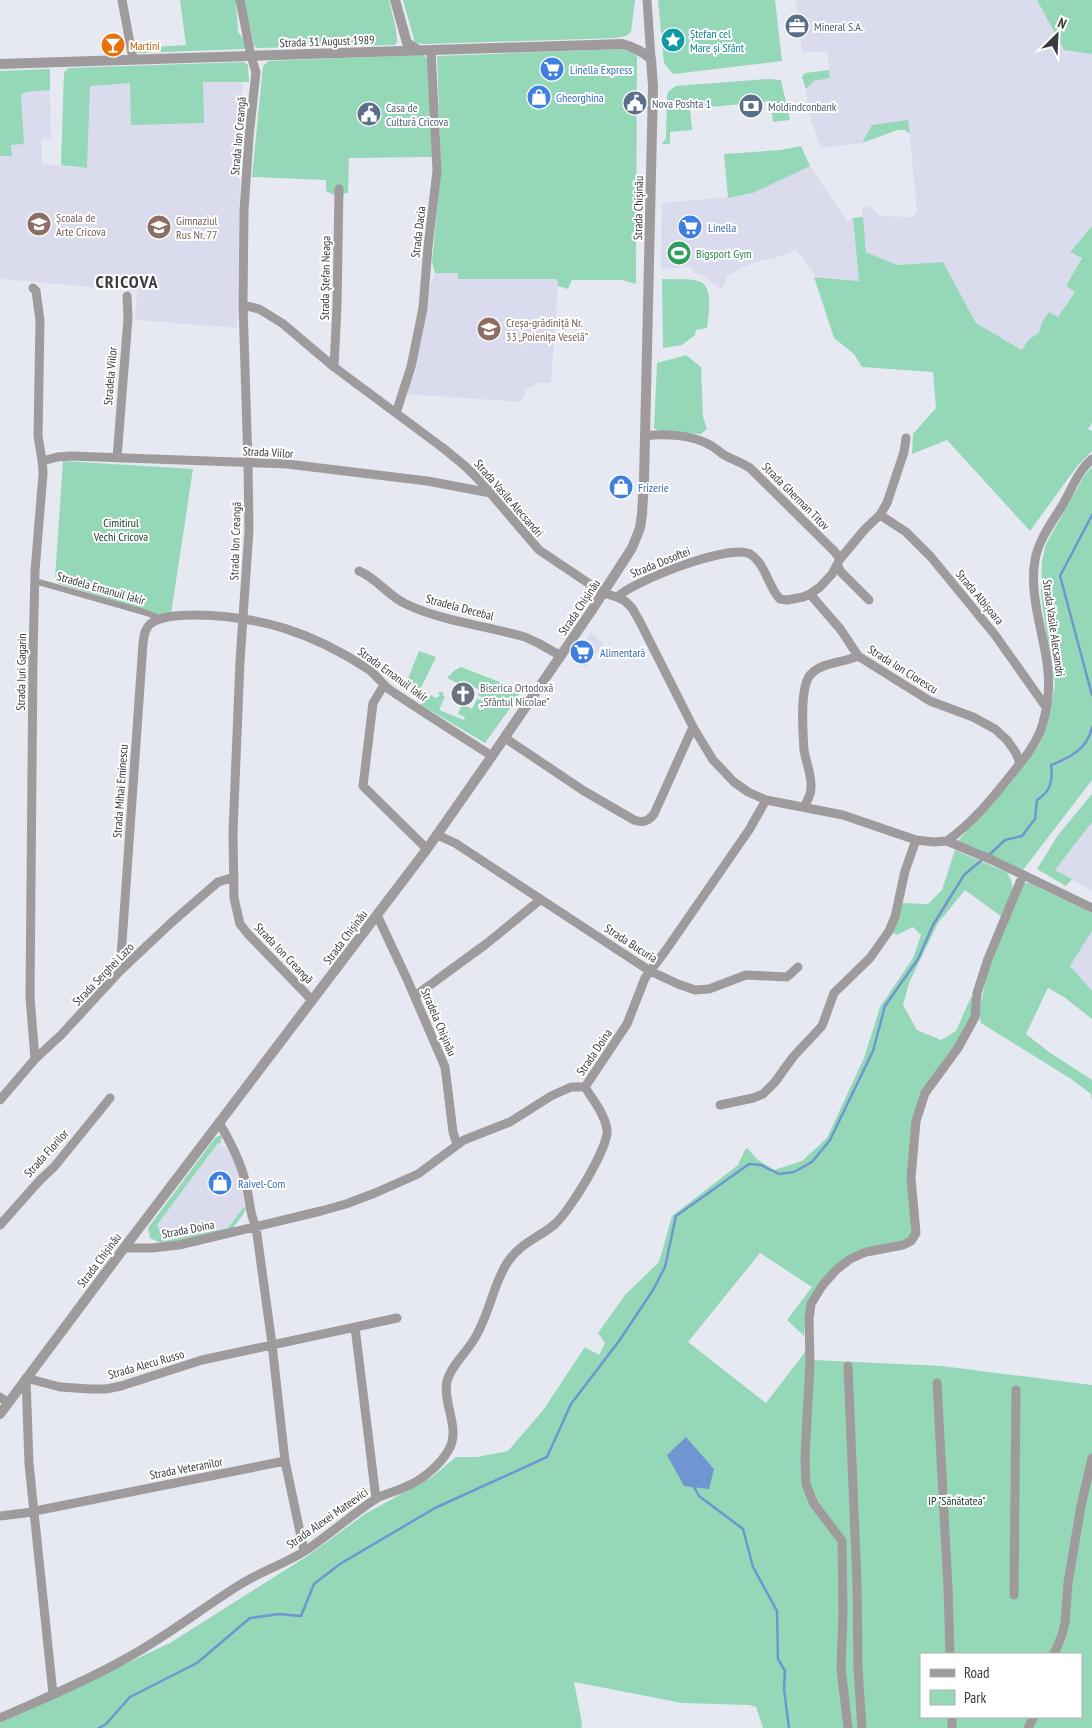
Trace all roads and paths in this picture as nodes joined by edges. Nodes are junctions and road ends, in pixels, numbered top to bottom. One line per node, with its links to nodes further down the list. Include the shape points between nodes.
1 (122, 0): 8 (street)
2 (240, 0): 7 (street, Strada Ion Creangă)
3 (395, 0): 5 (street, via 407,43)
4 (646, 0): 9 (street, Strada Chișinău)
5 (418, 50): 6 (street, Strada 31 August 1989); 7 (street, Strada 31 August 1989)
6 (431, 50): 9 (street, Strada 31 August 1989, via 622,44 634,47); 16 (street, Strada Dacia, via 437,171 423,308 412,367)
7 (251, 56): 8 (street, Strada 31 August 1989); 14 (street, Strada Ion Creangă, via 256,72 244,211)
8 (133, 59): 10 (street, Strada 31 August 1989)
9 (651, 60): 17 (street, Strada Chișinău)
10 (0, 64)
11 (339, 190): 15 (street, Strada Ștefan Neaga)
12 (32, 288): 21 (street, Strada Iuri Gagarin, via 36,291 40,321 38,436)
13 (127, 296): 19 (street, Stradela Viilor)
14 (243, 305): 15 (street, Strada Vasile Alecsandri, via 260,309 282,323); 22 (street, Strada Ion Creangă)
15 (334, 367): 16 (street, Strada Vasile Alecsandri)
16 (396, 413): 23 (street, Strada Vasile Alecsandri, via 465,466)
17 (645, 436): 25 (street, Strada Gherman Titov, via 700,440 743,463 834,551); 28 (street, Strada Chișinău, via 640,528 632,548)
18 (906, 438): 24 (street, via 904,452)
19 (117, 458): 21 (street, Strada Viilor, via 71,456); 22 (street, Strada Viilor)
20 (1092, 458): 37 (street, Strada Vasile Alecsandri, via 1080,471 1035,560 1036,604 1049,678)
21 (43, 461): 27 (street, Strada Iuri Gagarin)
22 (248, 463): 23 (street, Strada Viilor, via 358,472); 33 (street, Strada Ion Creangă, via 249,530)
23 (491, 493): 28 (street, Strada Vasile Alecsandri, via 539,550)
24 (880, 515): 25 (street, via 864,529); 37 (street, Strada Albișoara, via 906,532 931,556 995,635)
25 (838, 562): 29 (street, via 830,577); 31 (street, Strada Gherman Titov, via 841,572)
26 (359, 571): 34 (street, Stradela Decebal, via 406,604 525,637)
27 (35, 581): 32 (street, Stradela Emanuil Iakir); 58 (street, Strada Iuri Gagarin, via 30,997)
28 (603, 593): 30 (street, Strada Vasile Alecsandri); 34 (street, Strada Chișinău)
29 (810, 594): 30 (street, Strada Dosoftei, via 792,600 780,599 755,558 745,552 684,564); 35 (street, Strada Ion Ciorescu)
30 (617, 596): 38 (street, via 632,608)
31 (869, 600)
32 (159, 618): 33 (street, Strada Emanuil Iakir, via 185,615); 54 (street, Strada Mihai Eminescu, via 146,629 142,658)
33 (244, 618): 36 (street, Strada Emanuil Iakir, via 310,636 370,670); 49 (street, Strada Ion Creangă, via 232,832)
34 (561, 656): 39 (street, Strada Chișinău)
35 (858, 656): 41 (street, Strada Ion Ciorescu, via 930,702 973,717 995,729 1016,753); 43 (street, via 826,665 808,676 803,705 804,752 811,788)
36 (384, 685): 40 (street, Strada Emanuil Iakir); 47 (street, via 373,702 363,786)
37 (1046, 707): 41 (street, Strada Vasile Alecsandri, via 1040,731)
38 (694, 727): 39 (street, via 654,814 640,822 584,791); 42 (street, via 723,772 748,792)
39 (505, 738): 40 (street, Strada Chișinău)
40 (492, 756): 44 (street, Strada Chișinău)
41 (1020, 763): 46 (street, Strada Vasile Alecsandri, via 968,825)
42 (766, 800): 43 (street); 55 (street, Strada Doina, via 749,830)
43 (804, 807): 45 (street, via 851,817)
44 (437, 835): 47 (street, Strada Chișinău); 50 (street, Strada Bucuria, via 455,843)
45 (916, 840): 46 (street); 62 (street, via 889,931 870,958 834,993 822,1026 763,1094)
46 (947, 841): 48 (street)
47 (427, 849): 52 (street, Strada Chișinău)
48 (1023, 875): 51 (street); 88 (street, via 988,959 977,993 975,1017 958,1048 924,1093 916,1121 911,1178 916,1232 911,1241 850,1259 822,1286 811,1304 806,1484 814,1504 842,1541 841,1668)
49 (234, 877): 54 (street, Strada Serghei Lazo, via 218,882); 57 (street, Strada Ion Creangă, via 234,898 240,924)
50 (540, 900): 55 (street, Strada Bucuria); 56 (street)
51 (1092, 908)
52 (377, 915): 56 (street, Stradela Chişinău); 57 (street, Strada Chișinău)
53 (798, 967): 55 (street, Strada Bucuria, via 787,977 746,975 709,989 695,990)
54 (120, 971): 58 (street, Strada Serghei Lazo)
55 (650, 972): 59 (street, Strada Doina, via 627,1024)
56 (415, 996): 64 (street, Stradela Chişinău, via 445,1066)
57 (312, 1000): 63 (street, Strada Chișinău)
58 (35, 1059): 61 (street, Strada Serghei Lazo)
59 (585, 1087): 64 (street, Strada Doina, via 561,1091 510,1122); 79 (street, Strada Alexei Mateevici, via 608,1131 602,1149 560,1220 532,1238 507,1264 488,1314 451,1372 446,1389 453,1435 448,1452 420,1480)
60 (110, 1098): 65 (street, Strada Florilor, via 54,1167)
61 (0, 1100)
62 (720, 1105)
63 (219, 1122): 66 (street, via 234,1149); 67 (street, Strada Chișinău)
64 (457, 1145): 66 (street, Strada Doina, via 418,1174 375,1194)
65 (0, 1225)
66 (256, 1226): 67 (street, Strada Doina, via 179,1245); 70 (street)
67 (124, 1248): 72 (street, Strada Chișinău)
68 (397, 1318): 69 (street, Strada Alecu Russo)
69 (355, 1327): 70 (street, Strada Alecu Russo); 79 (street)
70 (272, 1344): 72 (street, Strada Alecu Russo, via 202,1360 106,1389 60,1387); 78 (street)
71 (848, 1366): 89 (street)
72 (26, 1378): 75 (street, Strada Chișinău); 80 (street)
73 (937, 1383): 84 (street)
74 (1016, 1390): 83 (street)
75 (4, 1400): 76 (street, Strada Chișinău)
76 (0, 1414)
77 (1092, 1458): 85 (street, via 1068,1583 1065,1622)
78 (285, 1461): 80 (street, Strada Veteranilor); 82 (street)
79 (376, 1499): 82 (street, Strada Alexei Mateevici)
80 (33, 1511): 81 (street, Strada Veteranilor); 86 (street)
81 (0, 1516)
82 (304, 1551): 86 (street, Strada Alexei Mateevici, via 240,1584 125,1660)
83 (1014, 1595)
84 (950, 1653)
85 (1054, 1653)
86 (53, 1694): 87 (street, Strada Alexei Mateevici)
87 (0, 1718)
88 (848, 1728)
89 (862, 1728)

